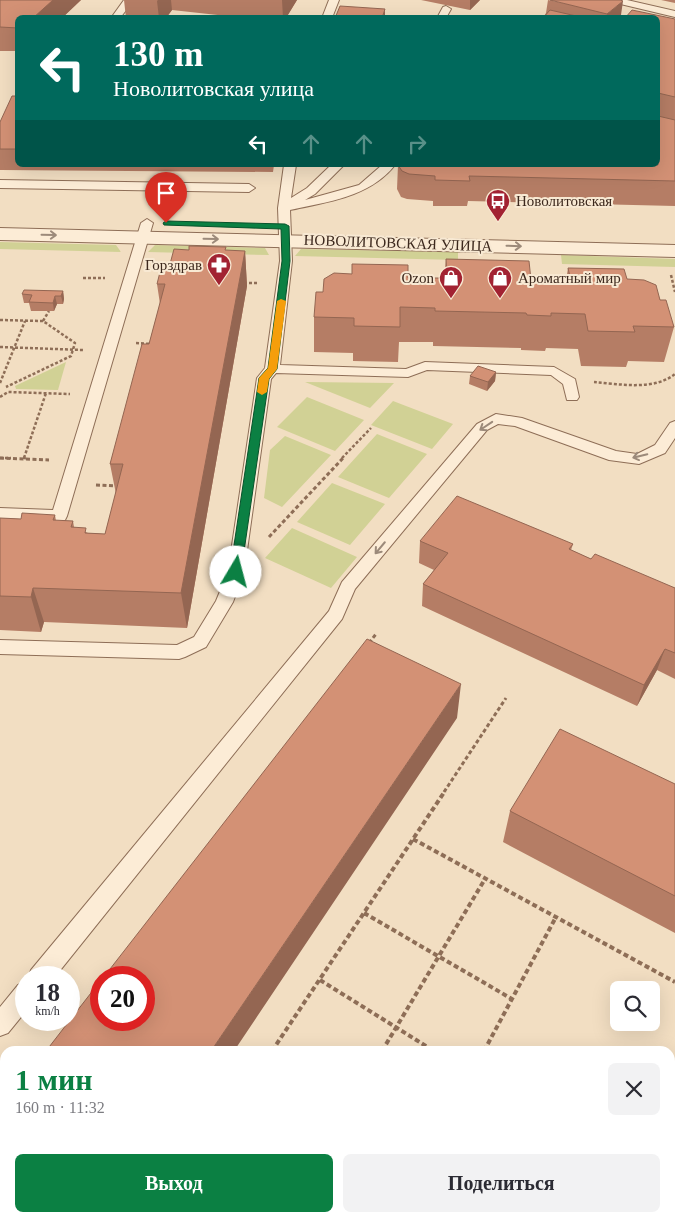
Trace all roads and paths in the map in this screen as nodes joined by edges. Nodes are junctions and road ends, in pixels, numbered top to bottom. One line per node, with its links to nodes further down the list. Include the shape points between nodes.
1 (129, 0): 6 (lane)
2 (334, 0): 7 (lane)
3 (615, 0): 5 (lane)
4 (446, 9): 8 (lane)
5 (675, 14)
6 (117, 15)
7 (328, 15)
8 (443, 15)
9 (290, 167): 15 (lane)
10 (336, 167): 15 (lane, via 311,191)
11 (386, 167): 15 (lane, via 362,187 324,199)
12 (0, 184): 13 (lane)
13 (249, 188)
14 (0, 220): 16 (street, НОВОЛИТОВСКАЯ УЛИЦА)
15 (285, 225): 16 (street, НОВОЛИТОВСКАЯ УЛИЦА); 18 (street, НОВОЛИТОВСКАЯ УЛИЦА); 19 (street, НОВОЛИТОВСКАЯ УЛИЦА, one-way to 19); 34 (lane, via 284,283)
16 (145, 230): 17 (street, НОВОЛИТОВСКАЯ УЛИЦА, one-way to 16); 33 (lane)
17 (0, 234)
18 (675, 237)
19 (675, 251)
20 (670, 272): 25 (path)
21 (83, 278): 22 (path)
22 (106, 278)
23 (237, 278): 24 (path, via 244,283)
24 (259, 283)
25 (675, 292)
26 (49, 311): 29 (path)
27 (0, 320): 28 (path)
28 (25, 321): 29 (path); 31 (path)
29 (43, 321): 32 (path, via 75,343)
30 (0, 348): 31 (path)
31 (14, 348): 32 (path); 37 (path)
32 (73, 350): 33 (path); 38 (path, via 71,356)
33 (109, 351): 41 (lane)
34 (272, 369): 36 (lane, via 408,373 425,366 554,371); 50 (lane, via 264,378)
35 (675, 374): 36 (path, via 656,384)
36 (570, 382): 43 (lane)
37 (0, 384): 38 (path)
38 (6, 387): 39 (path)
39 (8, 392): 40 (path); 42 (path)
40 (46, 393): 41 (path); 47 (path)
41 (96, 395): 48 (lane)
42 (0, 397)
43 (572, 397)
44 (675, 426): 60 (lane, one-way to 60, via 660,449 638,459 614,456 517,421 496,419 482,427 348,586 336,614)
45 (371, 428): 50 (path, via 260,546)
46 (0, 458): 47 (path)
47 (24, 459): 48 (path)
48 (76, 461): 49 (lane, via 59,516)
49 (0, 514)
50 (239, 546): 52 (lane, via 236,572 224,602 200,642 179,652)
51 (376, 634): 53 (path)
52 (0, 647)
53 (364, 649)
54 (506, 698): 55 (path)
55 (413, 839): 56 (path); 57 (path)
56 (485, 879): 58 (path); 59 (path)
57 (364, 913): 59 (path); 61 (path)
58 (556, 917): 62 (path); 63 (path)
59 (438, 957): 63 (path); 66 (path)
60 (49, 966)
61 (320, 980): 66 (path); 67 (path)
62 (675, 982)
63 (512, 1000): 70 (path)
64 (15, 1007): 65 (lane)
65 (0, 1025)
66 (396, 1028): 68 (path); 69 (path)
67 (275, 1046)
68 (385, 1046)
69 (426, 1046)
70 (487, 1046)

